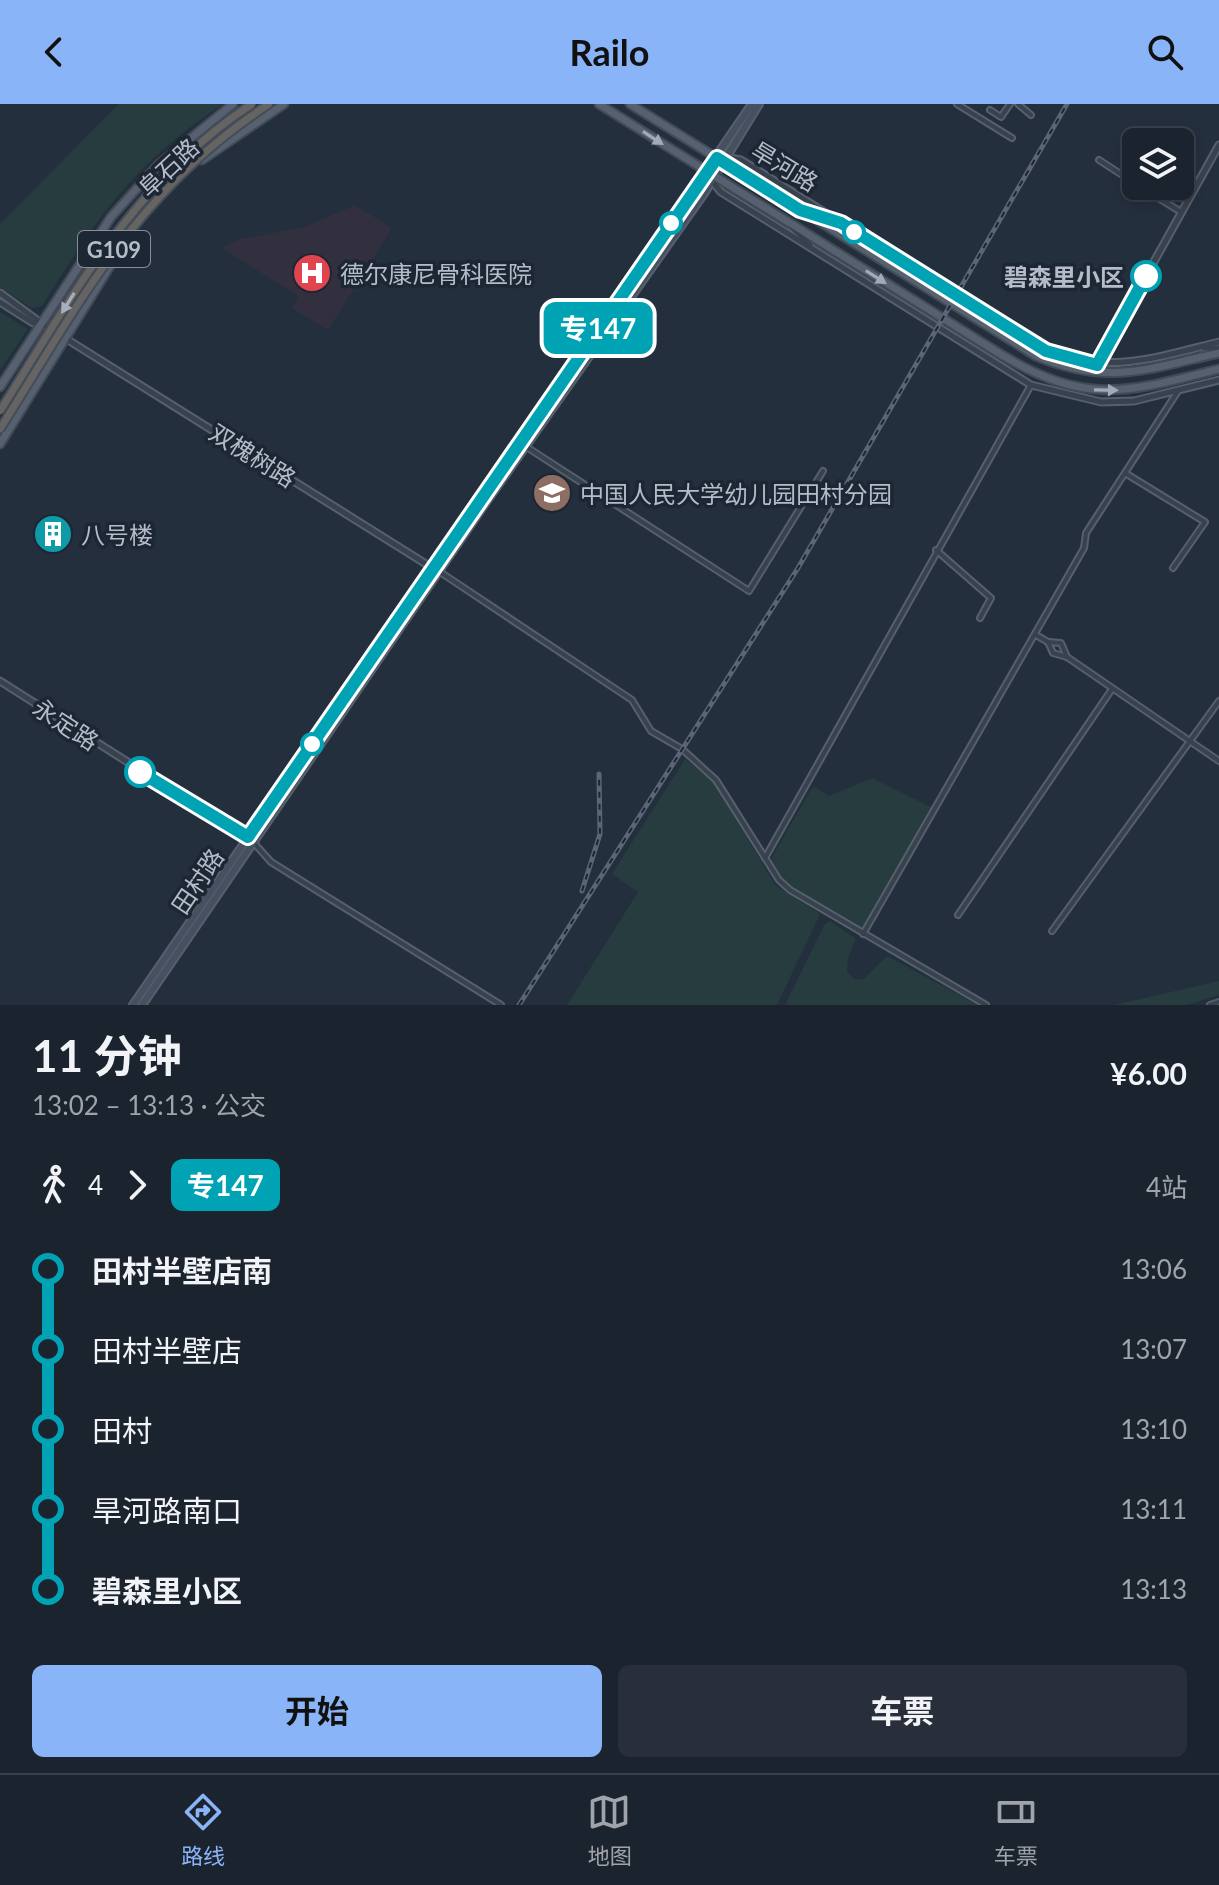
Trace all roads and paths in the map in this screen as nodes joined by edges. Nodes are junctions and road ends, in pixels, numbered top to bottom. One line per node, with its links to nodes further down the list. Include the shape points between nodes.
1 (233, 104): 29 (main road, 阜石路, via 141,181 97,236)
2 (252, 104): 38 (highway, 阜石路 / G109, one-way to 38, bridge, via 195,147 132,209)
3 (269, 104): 39 (highway, 阜石路 / G109, bridge, via 186,167 139,216)
4 (284, 104): 30 (main road, 阜石路, via 174,184 128,238)
5 (599, 104): 18 (main road, 旱河路, one-way to 18)
6 (630, 104): 16 (main road, 旱河路)
7 (752, 104): 16 (main road, 田村路)
8 (759, 104): 16 (main road, 田村路)
9 (957, 104): 14 (street)
10 (1010, 104): 12 (street, via 1001,117)
11 (1018, 104): 13 (street)
12 (990, 110)
13 (1031, 115)
14 (1012, 138)
15 (1219, 145): 23 (street)
16 (723, 159): 18 (main road, 田村路); 20 (main road, 田村路); 22 (main road, 旱河路); 25 (street, 旱河路, via 741,160)
17 (1099, 160): 19 (street)
18 (706, 172): 20 (main road, 旱河路); 45 (main road, 田村路)
19 (1122, 175)
20 (714, 178): 24 (main road, 旱河路); 26 (street, 旱河路, via 721,192); 41 (main road, 田村路)
21 (1162, 200): 23 (street)
22 (800, 210): 25 (street); 31 (main road, 旱河路, via 1059,366 1094,374 1129,373)
23 (1181, 212): 32 (street)
24 (786, 220): 26 (street); 33 (main road, 旱河路, one-way to 33, via 1050,381 1079,389 1136,390)
25 (841, 223): 32 (street, 旱河路, via 1046,351)
26 (817, 252): 35 (street, 旱河路)
27 (0, 293): 29 (street)
28 (0, 302): 29 (street)
29 (41, 323): 30 (street, 双槐树路); 36 (main road, 阜石路)
30 (66, 338): 40 (main road, 阜石路); 45 (street, 双槐树路)
31 (1219, 347): 32 (street, 旱河路)
32 (1097, 365)
33 (1219, 369)
34 (1219, 380): 37 (street, 旱河路)
35 (1031, 385): 37 (street, 旱河路, via 1101,402); 44 (street)
36 (0, 387)
37 (1178, 391): 43 (street)
38 (0, 411)
39 (0, 429)
40 (0, 444)
41 (525, 446): 42 (street, via 749,591); 47 (main road, 田村路)
42 (823, 471)
43 (1125, 473): 46 (street, via 1205,522); 49 (street, via 1086,533 1084,548)
44 (936, 550): 48 (street, via 991,598); 59 (street)
45 (432, 568): 47 (street, 双槐树路); 57 (main road, 田村路)
46 (1173, 568)
47 (439, 572): 58 (main road, 田村路); 59 (street, via 632,700 651,731 682,749 716,780)
48 (980, 618)
49 (1036, 635): 50 (street); 62 (street)
50 (1048, 642): 51 (street, via 1053,653); 51 (street, via 1061,643)
51 (1067, 657): 53 (street)
52 (0, 681): 57 (street, 永定路)
53 (1112, 689): 55 (street); 60 (street)
54 (1219, 701): 55 (street)
55 (1190, 741): 56 (street); 61 (street)
56 (1219, 761)
57 (248, 837): 58 (street, 永定路); 64 (main road, 田村路)
58 (254, 843): 65 (main road, 田村路); 66 (street, via 271,862)
59 (765, 858): 62 (street, via 790,890)
60 (958, 915)
61 (1052, 931)
62 (863, 935): 67 (street)
63 (1219, 1002): 68 (street)
64 (133, 1005)
65 (142, 1005)
66 (501, 1005)
67 (986, 1005)
68 (1210, 1005)

